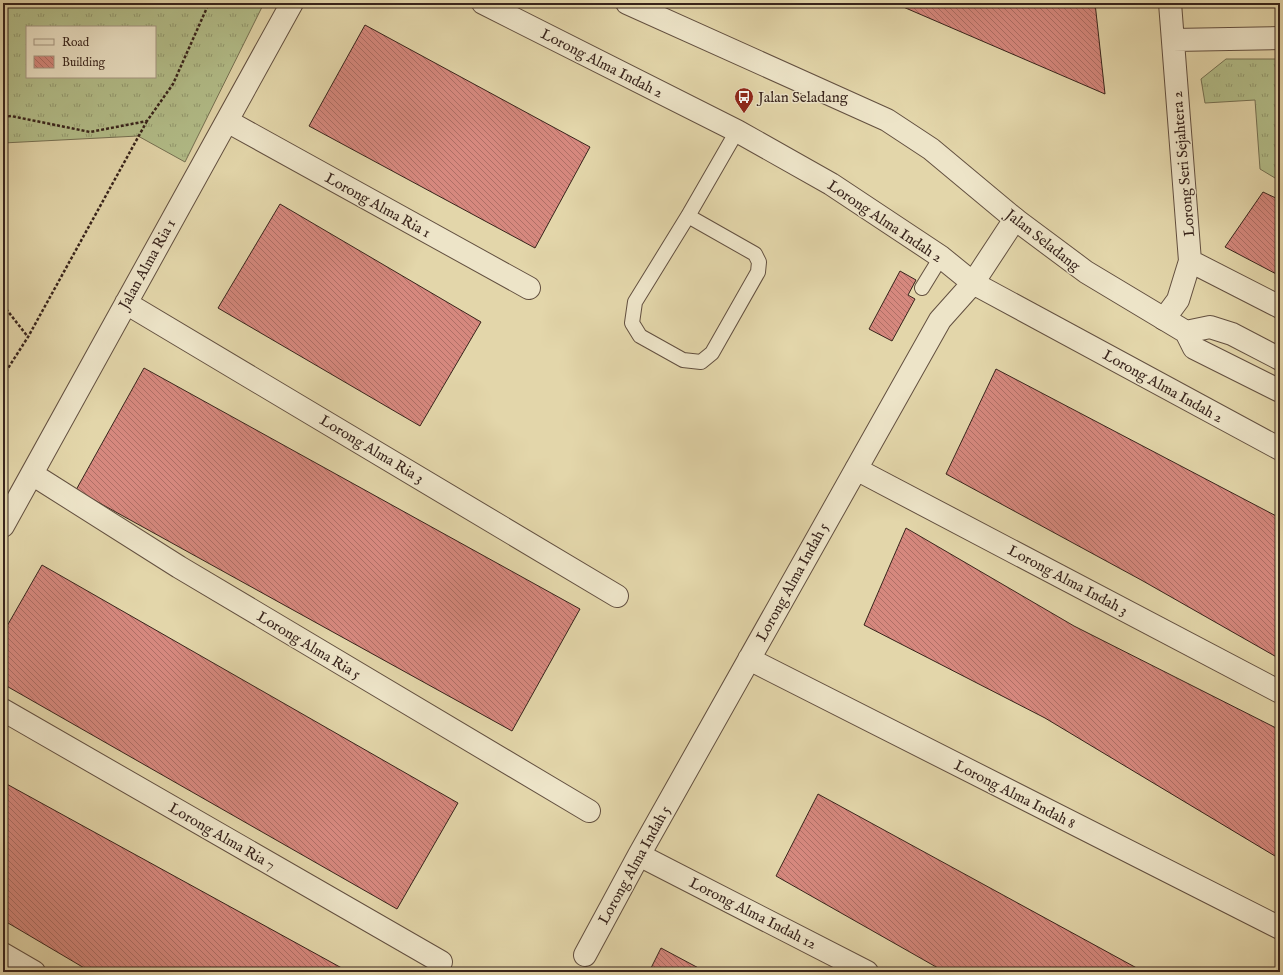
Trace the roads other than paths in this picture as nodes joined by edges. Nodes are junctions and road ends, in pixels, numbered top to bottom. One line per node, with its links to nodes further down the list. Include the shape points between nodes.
1 (292, 3): 7 (street, Jalan Alma Ria 1)
2 (483, 3): 8 (street, Lorong Alma Indah 2)
3 (627, 3): 10 (street, Jalan Seladang, via 887,120 930,148)
4 (1170, 3): 6 (street, Lorong Seri Sejahtera 2)
5 (1280, 38): 6 (street)
6 (1173, 40): 12 (street, Lorong Seri Sejahtera 2)
7 (227, 121): 14 (street, Lorong Alma Ria 1); 16 (street, Jalan Alma Ria 1)
8 (736, 132): 9 (lane); 11 (street, Lorong Alma Indah 2, via 831,184)
9 (688, 216): 9 (lane, via 635,302 632,323 640,336 664,350 683,360 701,362 712,353 758,272 759,262 755,254)
10 (1015, 219): 13 (street, Lorong Alma Indah 5); 18 (street, Jalan Seladang, via 1086,272)
11 (941, 257): 13 (street, Lorong Alma Indah 2); 15 (lane)
12 (1190, 261): 17 (street); 18 (street, Lorong Seri Sejahtera 2, via 1178,300)
13 (973, 283): 22 (street, Lorong Alma Indah 2); 23 (street, Lorong Alma Indah 5, via 940,320)
14 (530, 288)
15 (922, 288)
16 (126, 303): 24 (street, Jalan Alma Ria 1); 26 (street, Lorong Alma Ria 3)
17 (1280, 307)
18 (1164, 319): 19 (street, Jalan Seladang)
19 (1186, 332): 20 (street, via 1210,327 1232,334); 21 (street, Jalan Seladang, via 1194,348)
20 (1280, 358)
21 (1280, 391)
22 (1280, 450)
23 (856, 469): 27 (street, Lorong Alma Indah 5); 28 (street, Lorong Alma Indah 3)
24 (32, 474): 25 (street, Jalan Alma Ria 1); 30 (street, Lorong Alma Ria 5, via 186,571)
25 (3, 526)
26 (617, 596)
27 (749, 659): 31 (street, Lorong Alma Indah 5); 32 (street, Lorong Alma Indah 8)
28 (1280, 692)
29 (3, 710): 35 (street, Lorong Alma Ria 7)
30 (589, 811)
31 (639, 855): 34 (street, Lorong Alma Indah 5); 37 (street, Lorong Alma Indah 12)
32 (1280, 928)
33 (3, 954): 36 (street)
34 (585, 956)
35 (438, 967)
36 (34, 972)
37 (867, 972)

